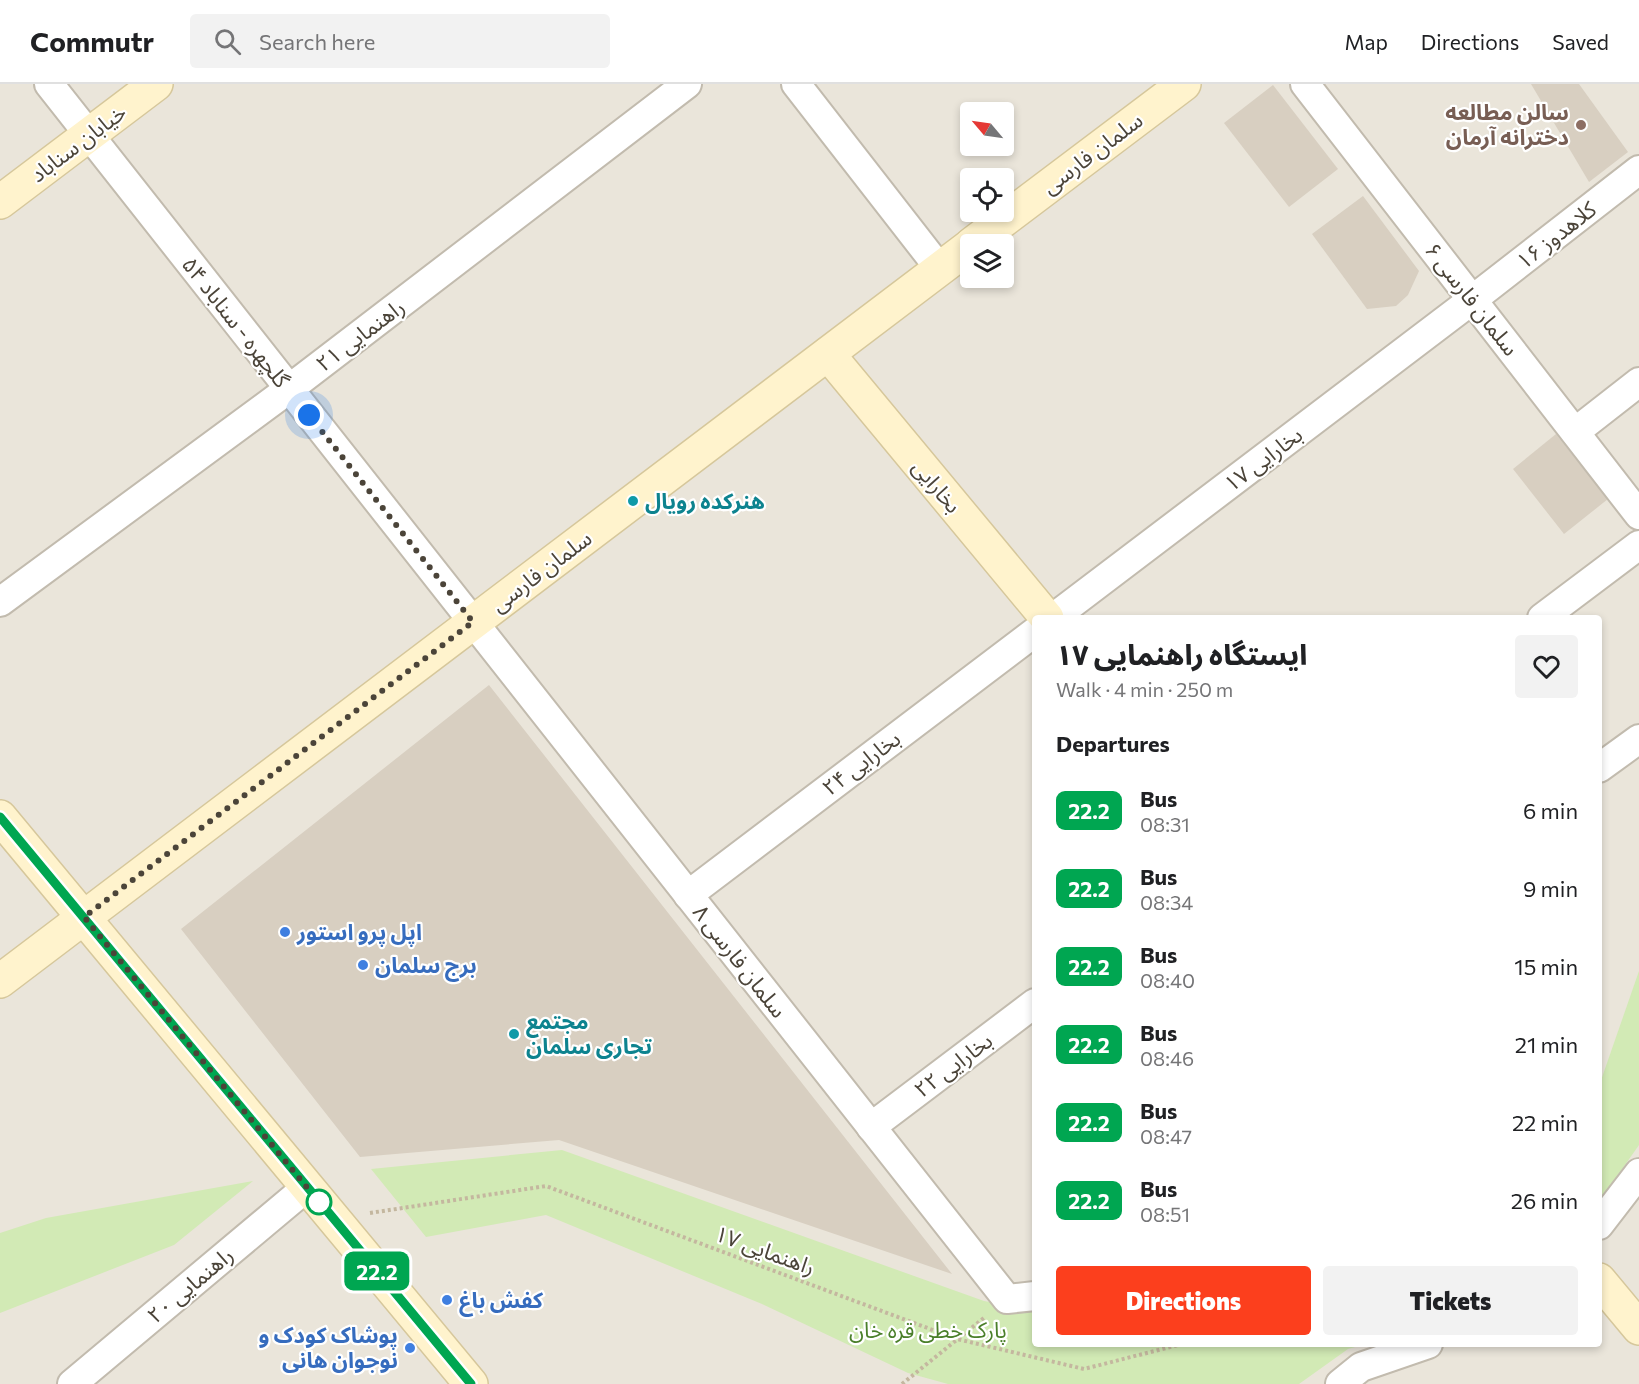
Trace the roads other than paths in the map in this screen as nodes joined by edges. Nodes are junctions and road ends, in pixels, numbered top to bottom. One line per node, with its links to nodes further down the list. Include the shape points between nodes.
1 (49, 84): 7 (street, گلچهره - سناباد ۵۴)
2 (156, 84): 7 (street, خیابان سناباد)
3 (687, 84): 16 (street, راهنمایی ۲۱)
4 (796, 84): 12 (street)
5 (1184, 84): 10 (street, سلمان فارسی)
6 (1305, 84): 13 (street, سلمان فارسی ۶)
7 (89, 135): 9 (street, خیابان سناباد); 16 (street, گلچهره - سناباد ۵۴)
8 (1639, 170): 13 (street, کلاهدوز ۱۶)
9 (0, 202)
10 (986, 234)
11 (960, 254): 12 (street, سلمان فارسی)
12 (940, 269): 14 (street, سلمان فارسی)
13 (1472, 300): 17 (street, سلمان فارسی ۶); 22 (street, بخارایی ۱۷)
14 (828, 354): 21 (street, بخارایی); 24 (street, سلمان فارسی)
15 (1639, 382): 17 (street)
16 (289, 389): 20 (street, راهنمایی ۲۱); 24 (street, گلچهره - سناباد ۵۴)
17 (1575, 432): 18 (street, سلمان فارسی ۶)
18 (1639, 515)
19 (1639, 544): 23 (street)
20 (0, 602)
21 (1045, 615)
22 (1057, 615)
23 (1546, 615)
24 (473, 622): 29 (street, سلمان فارسی ۸); 30 (street, سلمان فارسی)
25 (1032, 634): 29 (street, بخارایی ۲۴)
26 (1639, 739): 27 (street)
27 (1602, 766)
28 (0, 817): 30 (street)
29 (688, 895): 33 (street, سلمان فارسی ۸)
30 (84, 917): 31 (street, سلمان فارسی); 35 (street)
31 (0, 981)
32 (1032, 1005): 33 (street, بخارایی ۲۲)
33 (871, 1127): 38 (street, سلمان فارسی ۸, via 1007,1299)
34 (1639, 1173): 36 (street)
35 (307, 1187): 41 (street, راهنمایی ۲۰); 42 (street)
36 (1602, 1221)
37 (1602, 1285): 39 (street)
38 (1032, 1296)
39 (1639, 1328)
40 (1419, 1347): 43 (street, via 1361,1367)
41 (72, 1384)
42 (471, 1384)
43 (1340, 1384)

